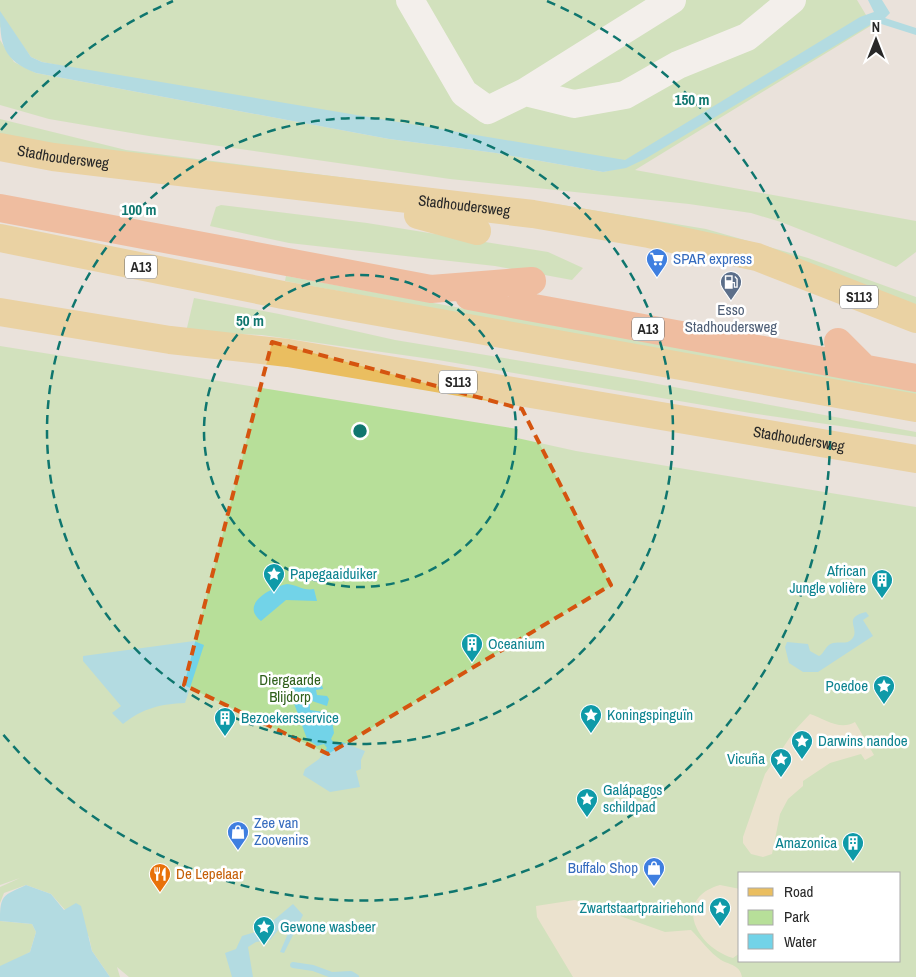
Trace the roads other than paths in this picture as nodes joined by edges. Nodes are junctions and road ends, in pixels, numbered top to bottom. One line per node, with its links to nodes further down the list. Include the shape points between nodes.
1 (410, 0): 4 (street, via 464,93 488,110)
2 (672, 0): 4 (street)
3 (792, 0): 4 (street, via 747,36 678,65 625,95 574,104)
4 (525, 92)
5 (0, 147): 6 (main road, Stadhoudersweg / S113)
6 (308, 189): 8 (main road, via 348,202 411,213); 14 (main road, Stadhoudersweg / S113, via 533,214 709,246 757,258)
7 (0, 208): 11 (highway, A13)
8 (477, 231)
9 (0, 238): 18 (main road, A13, via 283,295)
10 (532, 282): 11 (highway, A13)
11 (430, 290): 16 (highway, A13)
12 (0, 312): 19 (main road, Stadhoudersweg / S113, via 170,340 288,353)
13 (875, 315): 14 (main road)
14 (914, 319)
15 (838, 342): 16 (highway)
16 (865, 369): 17 (highway, A13)
17 (916, 378)
18 (916, 408)
19 (916, 459)

